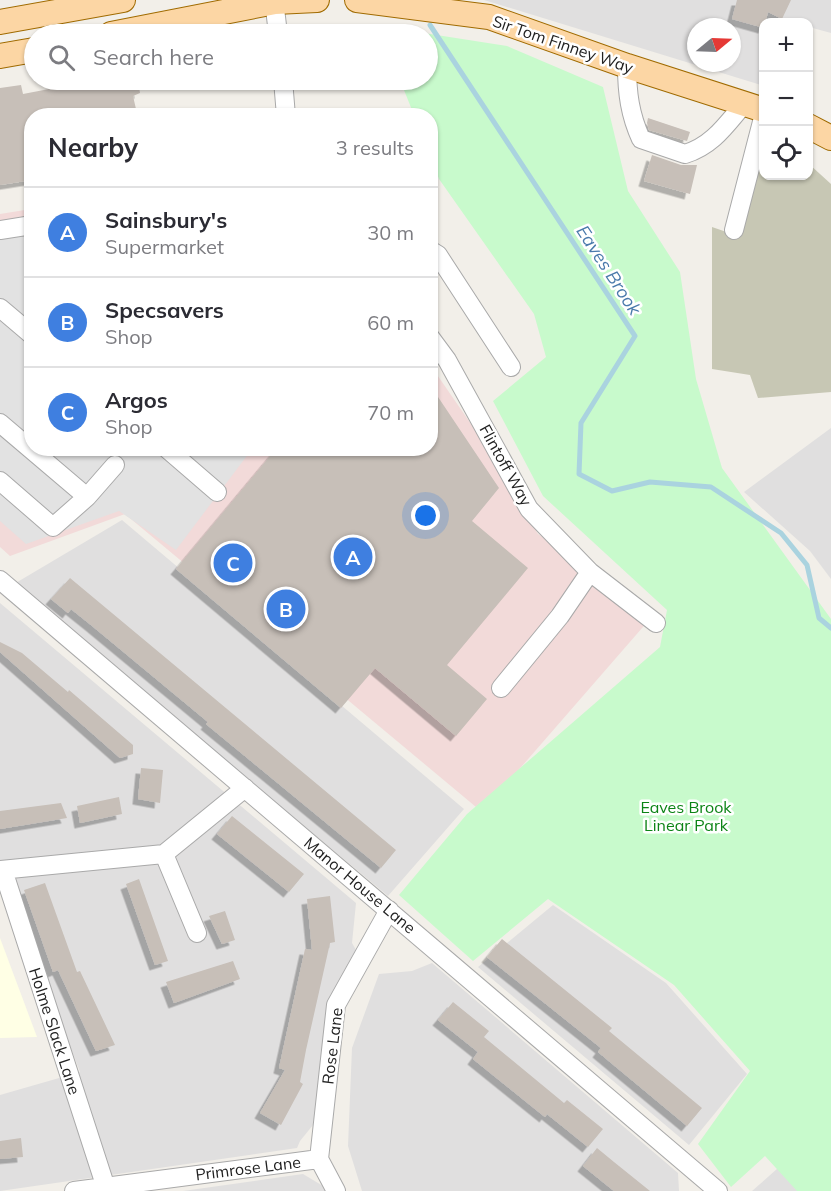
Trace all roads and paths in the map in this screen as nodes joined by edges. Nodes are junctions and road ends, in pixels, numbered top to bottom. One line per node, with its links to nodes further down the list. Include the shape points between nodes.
1 (123, 0): 5 (main road)
2 (317, 0): 4 (main road)
3 (357, 0): 10 (main road, Sir Tom Finney Way, via 489,17)
4 (275, 1): 6 (main road); 7 (street)
5 (0, 22)
6 (161, 24)
7 (277, 24)
8 (24, 52): 9 (main road)
9 (0, 56)
10 (627, 66): 13 (main road, Sir Tom Finney Way); 13 (street, via 628,102 637,131 641,139 663,147 685,154 706,146)
11 (284, 90): 12 (street)
12 (285, 108)
13 (757, 110): 18 (street)
14 (813, 129): 15 (main road)
15 (831, 138)
16 (24, 226): 17 (street)
17 (0, 230)
18 (734, 230)
19 (438, 255): 23 (street)
20 (0, 308): 21 (street)
21 (24, 328)
22 (438, 348): 32 (street, Flintoff Way, via 529,509)
23 (512, 367)
24 (0, 423): 25 (street)
25 (24, 443)
26 (39, 456): 31 (street)
27 (175, 456): 30 (street)
28 (115, 465): 31 (street)
29 (0, 481): 31 (street, via 53,527)
30 (217, 492)
31 (87, 497)
32 (590, 572): 34 (street, Flintoff Way); 35 (street)
33 (0, 580): 36 (street, Manor House Lane)
34 (656, 623)
35 (501, 688)
36 (246, 788): 37 (street); 39 (street, Manor House Lane)
37 (164, 854): 38 (street); 40 (street)
38 (1, 870): 42 (street, Holme Slack Lane)
39 (389, 910): 41 (street, Rose Lane, via 336,1005); 45 (street, Manor House Lane)
40 (197, 933)
41 (319, 1159): 42 (street, Primrose Lane); 44 (street)
42 (106, 1189): 43 (street, Primrose Lane)
43 (74, 1191)
44 (336, 1191)
45 (718, 1191)

